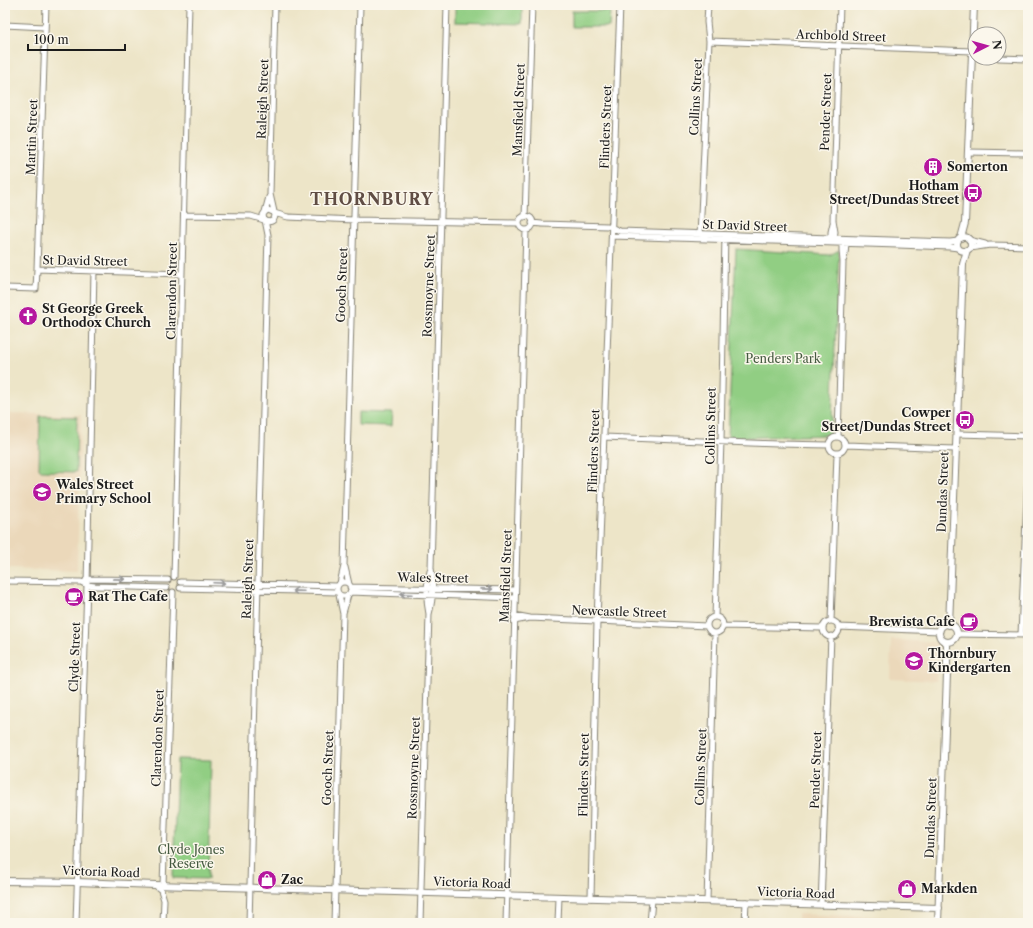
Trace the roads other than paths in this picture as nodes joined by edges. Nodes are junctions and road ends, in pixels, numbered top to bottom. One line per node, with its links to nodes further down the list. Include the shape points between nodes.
1 (46, 5): 13 (street, Martin Street)
2 (189, 5): 25 (street, Clarendon Street)
3 (275, 5): 22 (street, Raleigh Street)
4 (360, 5): 31 (street, Gooch Street)
5 (447, 5): 32 (street, Rossmoyne Street)
6 (532, 5): 28 (street, Mansfield Street)
7 (620, 5): 36 (street, Flinders Street)
8 (708, 5): 14 (street, Collins Street)
9 (840, 5): 15 (street, Pender Street)
10 (974, 5): 12 (street)
11 (5, 25): 13 (street)
12 (974, 26)
13 (46, 27): 49 (street, Martin Street)
14 (709, 41): 15 (street, Archbold Street); 40 (street, Collins Street)
15 (838, 46): 16 (street, Archbold Street); 42 (street, Pender Street)
16 (967, 55)
17 (1007, 58): 18 (street)
18 (1028, 59)
19 (972, 66): 20 (street)
20 (968, 152): 21 (street); 35 (street)
21 (1028, 153)
22 (270, 194): 23 (street, Raleigh Street); 24 (street, Raleigh Street)
23 (265, 212): 24 (street, via 270,210); 26 (street); 29 (street)
24 (274, 213): 27 (street); 30 (street)
25 (184, 215): 26 (street); 51 (street, Clarendon Street)
26 (254, 216): 29 (street)
27 (285, 217): 30 (street); 31 (street)
28 (526, 217): 33 (street); 34 (street)
29 (265, 220): 30 (street); 38 (street, Raleigh Street)
30 (273, 220): 38 (street, Raleigh Street)
31 (354, 220): 32 (street); 63 (street, Gooch Street)
32 (440, 221): 33 (street); 75 (street, Rossmoyne Street, via 431,568 428,579)
33 (519, 223): 37 (street, via 523,230)
34 (532, 223): 36 (street, St David Street); 37 (street)
35 (965, 223): 43 (street); 44 (street)
36 (612, 228): 39 (street, Flinders Street); 40 (street, St David Street, via 619,231)
37 (526, 230): 77 (street, Mansfield Street)
38 (268, 235): 72 (street, Raleigh Street)
39 (612, 236): 40 (street, St David Street); 55 (street, Flinders Street)
40 (700, 236): 41 (street, St David Street)
41 (725, 237): 42 (street, St David Street); 57 (street, Collins Street)
42 (832, 240): 45 (street, St David Street)
43 (959, 240): 44 (street); 45 (street, St David Street); 48 (street, via 957,245)
44 (969, 240): 46 (street); 48 (street, via 970,244)
45 (844, 242): 48 (street, St David Street); 56 (street)
46 (990, 245): 47 (street); 48 (street, St David Street)
47 (1028, 246)
48 (964, 249): 53 (street, Dundas Street)
49 (38, 269): 50 (street, St David Street); 52 (street, St David Street, via 36,289)
50 (94, 271): 51 (street, St David Street); 65 (street, Clyde Street)
51 (182, 274): 64 (street, Clarendon Street)
52 (5, 288)
53 (957, 434): 54 (street); 60 (street, Dundas Street)
54 (1028, 436)
55 (604, 437): 57 (street); 88 (street, Flinders Street)
56 (838, 437): 58 (street, via 833,438); 59 (street, via 843,439)
57 (721, 442): 58 (street); 85 (street, Collins Street)
58 (829, 445): 61 (street)
59 (846, 445): 60 (street); 61 (street, via 844,450)
60 (955, 450): 89 (street, Dundas Street)
61 (837, 454): 87 (street)
62 (1028, 472): 97 (street)
63 (344, 566): 71 (street, Gooch Street); 76 (street, Gooch Street)
64 (174, 577): 66 (street); 69 (street)
65 (87, 579): 66 (street, one-way to 66); 68 (street); 70 (street, Clyde Street)
66 (168, 580): 73 (street)
67 (5, 581): 68 (street)
68 (81, 582): 70 (street)
69 (180, 582): 72 (street, one-way to 72); 74 (street)
70 (87, 585): 73 (street); 102 (street, Clyde Street)
71 (338, 585): 72 (street); 76 (street, via 344,582); 79 (street, Gooch Street)
72 (258, 587): 74 (street); 79 (street, one-way to 72); 105 (street, Raleigh Street)
73 (167, 588): 78 (street)
74 (180, 588): 78 (street)
75 (430, 588): 76 (street, Wales Street); 77 (street, Wales Street, one-way to 77); 80 (street, Rossmoyne Street)
76 (349, 589): 79 (street, via 343,596); 80 (street, Wales Street, one-way to 76); 82 (street, Gooch Street)
77 (515, 590): 81 (street, Mansfield Street)
78 (173, 592): 104 (street, Clarendon Street)
79 (338, 594): 82 (street, Gooch Street)
80 (430, 595): 81 (street, Wales Street); 107 (street, Rossmoyne Street, via 432,604 429,614)
81 (515, 598): 83 (street, Mansfield Street)
82 (343, 614): 106 (street, Gooch Street)
83 (514, 615): 84 (street); 86 (street, Mansfield Street)
84 (530, 618): 86 (street); 88 (street, Newcastle Street)
85 (715, 618): 90 (street, via 708,621); 91 (street, via 721,621)
86 (514, 621): 108 (street, Mansfield Street)
87 (831, 621): 92 (street); 93 (street)
88 (597, 622): 90 (street, Newcastle Street); 110 (street, Flinders Street)
89 (949, 625): 94 (street); 96 (street, via 956,629)
90 (707, 626): 95 (street)
91 (722, 626): 93 (street); 95 (street, via 721,630)
92 (838, 627): 94 (street); 99 (street, via 837,634)
93 (823, 628): 99 (street, via 825,633)
94 (940, 631): 100 (street, via 941,638)
95 (715, 633): 112 (street, Collins Street)
96 (957, 634): 97 (street); 100 (street, via 953,641)
97 (1021, 635): 98 (street)
98 (1028, 635)
99 (831, 636): 114 (street, Pender Street)
100 (947, 642): 115 (street, Dundas Street)
101 (5, 881): 102 (street, Victoria Road)
102 (77, 882): 103 (street, Victoria Road); 116 (street, Clyde Street)
103 (155, 885): 104 (street, Victoria Road); 117 (street, via 161,890 164,900)
104 (163, 886): 105 (street, Victoria Road)
105 (250, 888): 106 (street, Victoria Road); 118 (street, Raleigh Street)
106 (335, 890): 107 (street, Victoria Road); 119 (street, Gooch Street)
107 (421, 893): 108 (street, Victoria Road); 120 (street, Rossmoyne Street)
108 (506, 895): 109 (street, Victoria Road); 121 (street, Mansfield Street)
109 (559, 897): 110 (street, Victoria Road); 122 (street)
110 (591, 898): 111 (street, Victoria Road)
111 (652, 900): 112 (street, Victoria Road); 123 (street)
112 (707, 901): 113 (street, Victoria Road)
113 (746, 902): 114 (street, Victoria Road); 124 (street)
114 (821, 904): 115 (street, Victoria Road)
115 (939, 908): 125 (street, Dundas Street)
116 (76, 923)
117 (163, 923)
118 (249, 923)
119 (334, 923)
120 (420, 923)
121 (506, 923)
122 (558, 923)
123 (650, 923)
124 (745, 923)
125 (938, 923)

